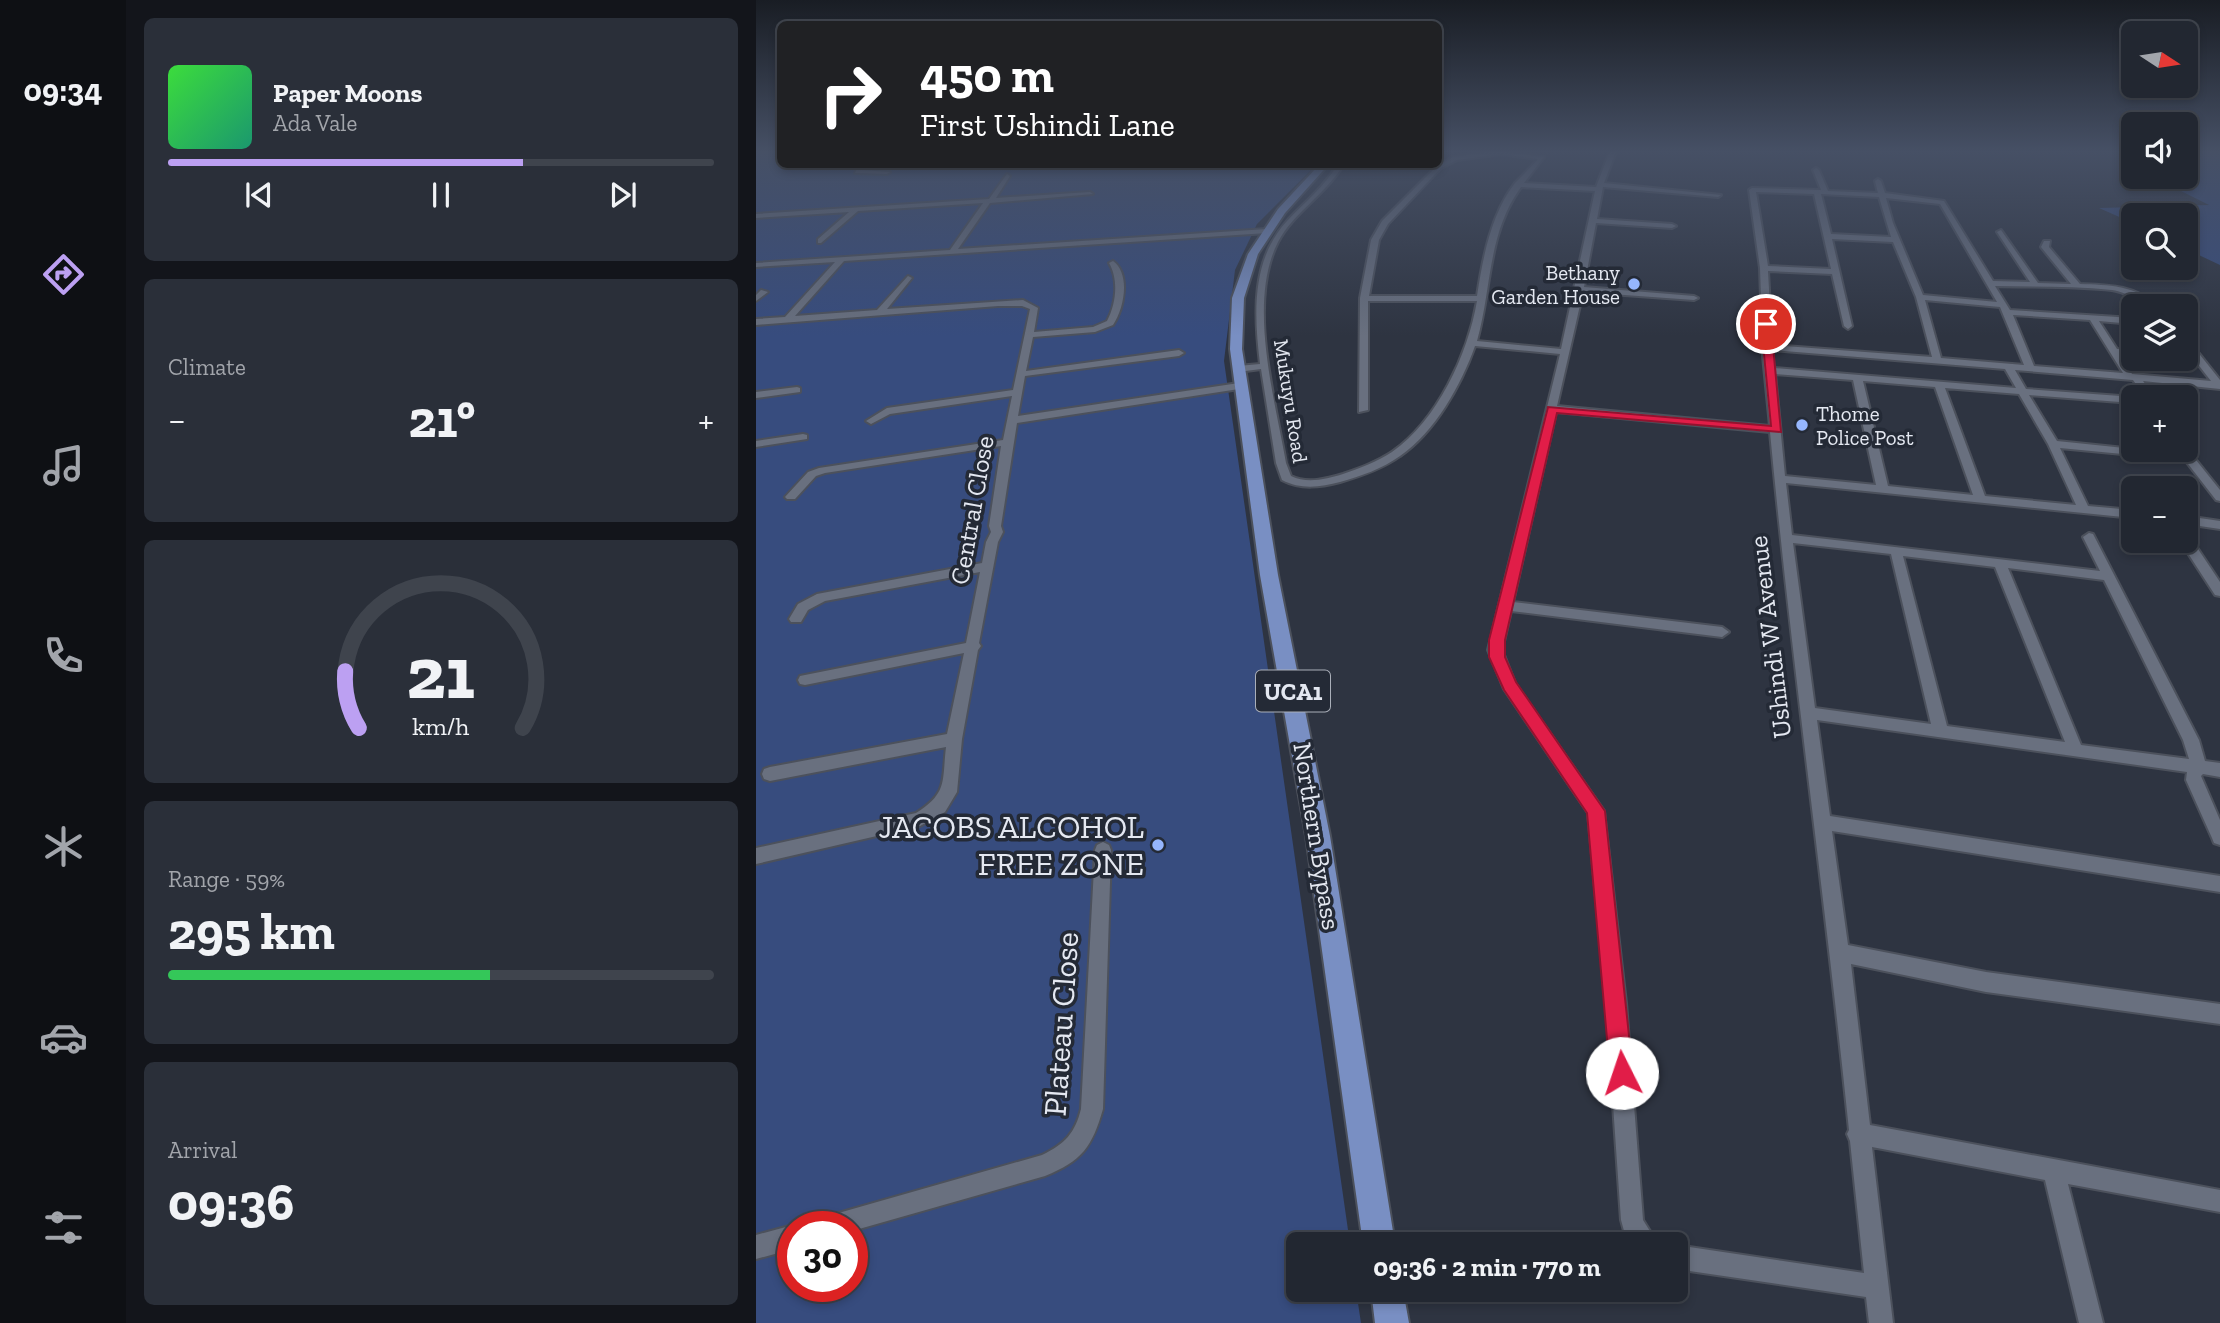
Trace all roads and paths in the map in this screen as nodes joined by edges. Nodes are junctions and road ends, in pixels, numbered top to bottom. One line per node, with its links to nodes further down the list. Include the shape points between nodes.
1 (810, 213): 13 (street)
2 (852, 213): 20 (street)
3 (981, 213): 22 (street)
4 (1286, 213): 15 (main road, Northern Bypass / UCA1)
5 (1292, 213): 15 (street)
6 (1397, 213): 37 (street, via 1379,232)
7 (1504, 213): 40 (street, Mukuyu Road, via 1492,237)
8 (1595, 213): 14 (street)
9 (1755, 213): 26 (street, Ushindi W Avenue)
10 (1823, 213): 18 (street)
11 (1888, 213): 19 (street)
12 (1948, 213): 29 (street, Ushindi W Avenue)
13 (756, 216)
14 (1594, 221): 16 (street); 33 (street)
15 (1275, 226): 22 (street); 31 (main road, Northern Bypass / UCA1, via 1253,254)
16 (1672, 226)
17 (2001, 232): 30 (street)
18 (1826, 236): 19 (street); 27 (street)
19 (1896, 240): 36 (street)
20 (821, 241)
21 (2047, 243): 32 (street, via 2045,247)
22 (953, 251): 23 (street)
23 (842, 259): 25 (street); 43 (street)
24 (1113, 263): 48 (street, via 1119,277 1116,313 1110,323 1095,329)
25 (756, 265)
26 (1764, 268): 27 (street); 50 (street, Ushindi W Avenue)
27 (1836, 272): 47 (street)
28 (908, 278): 42 (street)
29 (1990, 283): 30 (street); 41 (street)
30 (2036, 285): 32 (street)
31 (1250, 286): 57 (street, Mukuyu Road); 63 (main road, Northern Bypass / UCA1, via 1235,322)
32 (2078, 287): 35 (street)
33 (1580, 289): 38 (street); 51 (street)
34 (764, 292): 39 (street)
35 (2135, 294)
36 (1920, 296): 41 (street); 56 (street)
37 (1364, 298): 40 (street); 75 (street)
38 (1694, 298)
39 (756, 299)
40 (1481, 299): 49 (street, Mukuyu Road)
41 (2005, 308): 44 (street); 59 (street)
42 (879, 313): 43 (street, Central Close); 48 (street, Central Close, via 1023,303 1034,308)
43 (788, 319): 46 (street, Central Close)
44 (2093, 319): 45 (street); 52 (street)
45 (2121, 320)
46 (756, 322)
47 (1848, 326)
48 (1030, 335): 61 (street, Central Close)
49 (1472, 343): 51 (street); 57 (street, Mukuyu Road, via 1459,374 1417,439 1369,469 1306,483 1284,474)
50 (1768, 347): 56 (street); 60 (street, Ushindi W Avenue)
51 (1564, 352): 74 (street)
52 (2114, 352): 53 (street); 62 (street)
53 (2121, 352)
54 (1179, 353): 61 (street)
55 (2198, 358): 67 (street)
56 (1937, 359): 58 (street)
57 (1265, 366): 63 (street)
58 (2008, 366): 59 (street); 70 (street)
59 (2030, 368): 62 (street)
60 (1770, 371): 64 (street); 78 (street, Ushindi W Avenue)
61 (1022, 374): 69 (street, Central Close)
62 (2132, 376): 66 (street); 67 (street)
63 (1239, 377): 76 (street); 126 (main road, Northern Bypass / UCA1, via 1269,575 1318,836)
64 (1857, 378): 65 (street); 86 (street)
65 (1938, 384): 70 (street); 89 (street)
66 (2140, 385)
67 (2220, 386)
68 (797, 390): 71 (street)
69 (1018, 390): 73 (street); 76 (street, Central Close); 77 (street, via 887,411)
70 (2021, 392): 72 (street); 82 (street)
71 (756, 395)
72 (2121, 399)
73 (875, 408)
74 (1552, 409): 78 (street); 103 (street)
75 (1363, 410)
76 (1013, 420): 80 (street, Central Close)
77 (871, 421)
78 (1777, 430): 85 (street, Ushindi W Avenue)
79 (803, 438): 81 (street)
80 (1008, 442): 87 (street, via 822,470 812,474); 99 (street, Central Close)
81 (756, 444)
82 (2053, 444): 83 (street); 90 (street)
83 (2121, 449)
84 (2193, 462): 88 (street)
85 (1781, 479): 86 (street); 95 (street, Ushindi W Avenue)
86 (1883, 489): 89 (street)
87 (791, 497)
88 (2220, 498)
89 (1982, 500): 90 (street)
90 (2083, 508): 91 (street)
91 (2121, 513)
92 (2198, 522): 93 (street)
93 (2220, 525)
94 (2089, 537): 100 (street)
95 (1787, 538): 96 (street); 108 (street, Ushindi W Avenue)
96 (1896, 551): 98 (street); 109 (street)
97 (2196, 553): 101 (street)
98 (2000, 564): 100 (street); 111 (street)
99 (988, 566): 104 (street, via 822,597 803,607); 106 (street, Central Close)
100 (2108, 576): 112 (street, via 2191,740)
101 (2215, 577): 102 (street)
102 (2220, 592)
103 (1507, 606): 105 (street); 127 (street, via 1495,650 1500,668 1596,811)
104 (796, 619)
105 (1722, 632)
106 (974, 646): 107 (street); 110 (street, Central Close)
107 (805, 680)
108 (1808, 713): 109 (street); 115 (street, Ushindi W Avenue)
109 (1941, 733): 111 (street)
110 (954, 739): 114 (street); 118 (street, Central Close, via 949,792 925,817)
111 (2076, 750): 112 (street)
112 (2199, 768): 113 (street); 116 (street, via 2194,780)
113 (2220, 770)
114 (770, 774)
115 (1822, 821): 119 (street); 120 (street, Ushindi W Avenue)
116 (2220, 838)
117 (1103, 850): 125 (street, Plateau Close, via 1092,1109 1082,1142 1045,1165)
118 (756, 856)
119 (2220, 884)
120 (1840, 953): 121 (street, via 1986,982); 122 (street, Ushindi W Avenue)
121 (2220, 1014)
122 (1858, 1134): 123 (street); 131 (street, Ushindi W Avenue)
123 (2054, 1172): 124 (street); 135 (street)
124 (2220, 1201)
125 (868, 1214)
126 (1377, 1232)
127 (1636, 1232)
128 (777, 1241): 129 (street)
129 (756, 1247)
130 (1688, 1259): 131 (street)
131 (1876, 1287): 134 (street, Ushindi W Avenue)
132 (1389, 1302): 133 (main road)
133 (1392, 1323)
134 (1881, 1323)
135 (2091, 1323)

